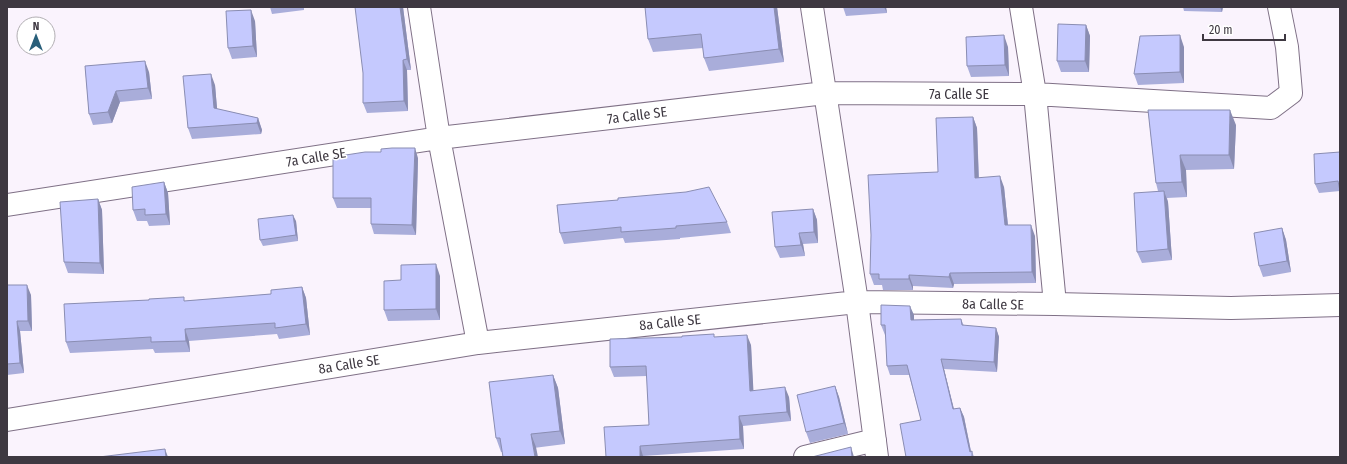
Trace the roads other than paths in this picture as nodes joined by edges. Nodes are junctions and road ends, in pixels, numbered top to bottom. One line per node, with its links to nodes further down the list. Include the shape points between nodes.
1 (419, 7): 7 (street)
2 (812, 7): 5 (street)
3 (1021, 7): 6 (street)
4 (1280, 7): 6 (street, 7a Calle SE, via 1291,93 1271,108)
5 (825, 93): 6 (street, 7a Calle SE); 7 (street, 7a Calle SE); 9 (street)
6 (1035, 94): 10 (street)
7 (439, 138): 8 (street, 7a Calle SE); 12 (street)
8 (7, 205)
9 (857, 302): 10 (street, 8a Calle SE); 12 (street, 8a Calle SE); 14 (street)
10 (1055, 304): 11 (street, 8a Calle SE, via 1231,308)
11 (1340, 305)
12 (478, 343): 13 (street, 8a Calle SE)
13 (7, 420)
14 (876, 449): 15 (street)
15 (805, 457)

